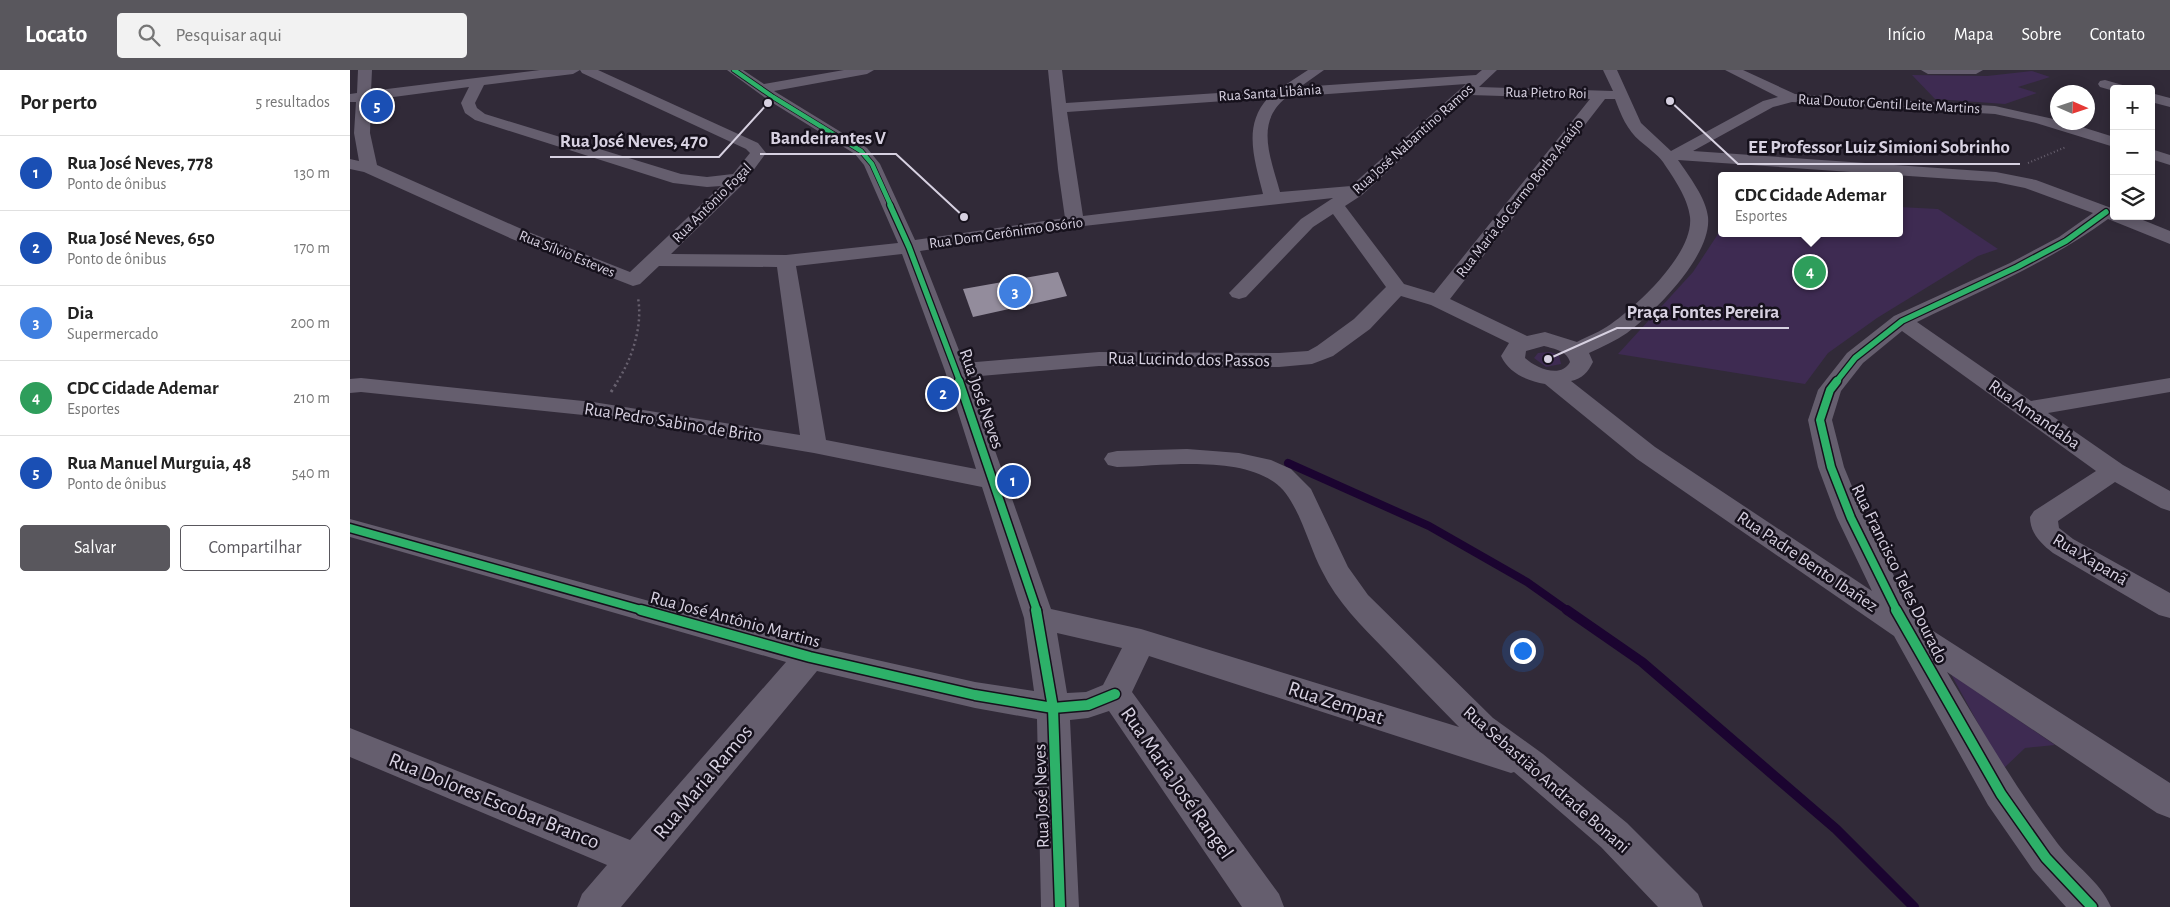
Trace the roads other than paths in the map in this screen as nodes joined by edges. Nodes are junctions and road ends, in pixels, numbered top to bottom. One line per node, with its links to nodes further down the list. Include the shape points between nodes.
1 (365, 70): 23 (street)
2 (573, 70): 14 (street)
3 (587, 70): 35 (street, Rua Antônio Fogal, via 752,146 758,153 756,158)
4 (734, 70): 17 (street, Rua José Neves)
5 (867, 70): 17 (street)
6 (1055, 70): 27 (street)
7 (1317, 70): 19 (street)
8 (1610, 70): 22 (street)
9 (1732, 70): 24 (street)
10 (1928, 70): 11 (street)
11 (1976, 70)
12 (420, 74): 20 (street)
13 (1485, 74): 18 (street, Rua José Nabantino Ramos); 19 (street, Rua Santa Libânia)
14 (479, 81): 20 (street); 35 (street, via 468,103 470,110 480,117 679,179 707,182)
15 (2105, 84): 16 (street)
16 (2110, 86)
17 (761, 89): 44 (street, Rua José Neves, via 861,151 872,164)
18 (1468, 91): 21 (street, Rua Pietro Roi); 36 (street, Rua José Nabantino Ramos)
19 (1286, 92): 27 (street, Rua Santa Libânia); 37 (street, via 1269,106 1260,126 1262,152)
20 (379, 93): 23 (street)
21 (1601, 94): 22 (street, Rua Pietro Roi); 50 (street, Rua Maria do Carmo Borba Araújo)
22 (1623, 95): 30 (street, via 1634,124)
23 (356, 97): 28 (street)
24 (1792, 98): 29 (street, Rua Doutor Gentil Leite Martins, via 1995,110 2040,119); 30 (street, Rua Doutor Gentil Leite Martins, via 1768,104)
25 (2155, 98): 26 (street)
26 (2170, 103)
27 (1059, 108): 42 (street)
28 (356, 137): 34 (street)
29 (2110, 141)
30 (1670, 155): 39 (street, via 1996,177 2030,184); 53 (street, via 1699,218 1698,236 1676,271 1639,312 1616,331)
31 (2155, 155): 32 (street)
32 (2170, 160)
33 (350, 164): 34 (street, Rua Sílvio Esteves)
34 (369, 168): 47 (street, Rua Sílvio Esteves, via 519,235)
35 (738, 179): 45 (street, Rua Antônio Fogal)
36 (1356, 191): 37 (street, Rua Dom Gerônimo Osório); 38 (street, Rua José Nabantino Ramos)
37 (1274, 198): 42 (street, Rua Dom Gerônimo Osório)
38 (1335, 205): 48 (street, Rua José Nabantino Ramos); 49 (street, via 1307,223)
39 (2110, 214)
40 (2110, 216): 51 (street, Rua Francisco Teles Dourado, via 2026,263)
41 (2125, 220): 43 (street)
42 (1075, 222): 44 (street, Rua Dom Gerônimo Osório)
43 (2170, 238)
44 (909, 247): 46 (street, Rua Dom Gerônimo Osório); 54 (street, Rua José Neves)
45 (655, 260): 46 (street, Rua Dom Gerônimo Osório); 47 (street, Rua Antônio Fogal)
46 (786, 261): 59 (street)
47 (634, 280)
48 (1397, 288): 50 (street); 54 (street, Rua Lucindo dos Passos, via 1362,324 1341,340 1325,351 1304,358 1099,359)
49 (1239, 293)
50 (1438, 301): 52 (street)
51 (1902, 321): 58 (street, Rua Amandaba); 67 (street, Rua Francisco Teles Dourado, via 1855,358 1830,390 1820,420 1831,467 1850,518)
52 (1523, 342): 53 (street, via 1557,341); 55 (street, via 1513,353 1519,366)
53 (1576, 351): 55 (street, via 1582,357 1580,370)
54 (956, 371): 62 (street, Rua José Neves)
55 (1551, 378): 67 (street, Rua Padre Bento Ibañez, via 1646,453)
56 (2170, 385): 58 (street)
57 (350, 386): 59 (street, Rua Pedro Sabino de Brito, via 593,409)
58 (2026, 409): 61 (street, Rua Amandaba)
59 (814, 445): 62 (street, Rua Pedro Sabino de Brito)
60 (1117, 459): 73 (street, Rua Sebastião Andrade Bonani, via 1222,459 1265,467 1290,480 1298,489 1336,572 1358,603 1481,728)
61 (2114, 472): 63 (street, Rua Amandaba); 65 (street, Rua Xapanã, via 2044,517 2043,526 2063,546)
62 (993, 482): 66 (street, Rua José Neves)
63 (2170, 502)
64 (350, 528): 69 (street, Rua José Antônio Martins)
65 (2170, 607)
66 (1039, 618): 68 (street); 71 (street, Rua José Neves)
67 (1904, 628): 74 (street, Rua Padre Bento Ibañez); 80 (street, Rua Francisco Teles Dourado, via 2001,794 2046,858)
68 (1141, 641): 70 (street, Rua Maria José Rangel); 73 (street, Rua Zempat)
69 (810, 657): 71 (street, Rua José Antônio Martins, via 975,695); 75 (street, Rua Maria Ramos)
70 (1115, 694): 71 (street, Rua José Antônio Martins, via 1088,705); 78 (street, Rua Maria José Rangel)
71 (1053, 708): 77 (street, Rua José Neves)
72 (350, 742): 75 (street, Rua Dolores Escobar Branco)
73 (1531, 765): 79 (street, Rua Sebastião Andrade Bonani, via 1614,835)
74 (2170, 802)
75 (637, 860): 76 (street, Rua Maria Ramos)
76 (596, 907)
77 (1060, 907)
78 (1265, 907)
79 (1684, 907)
80 (2092, 907)

